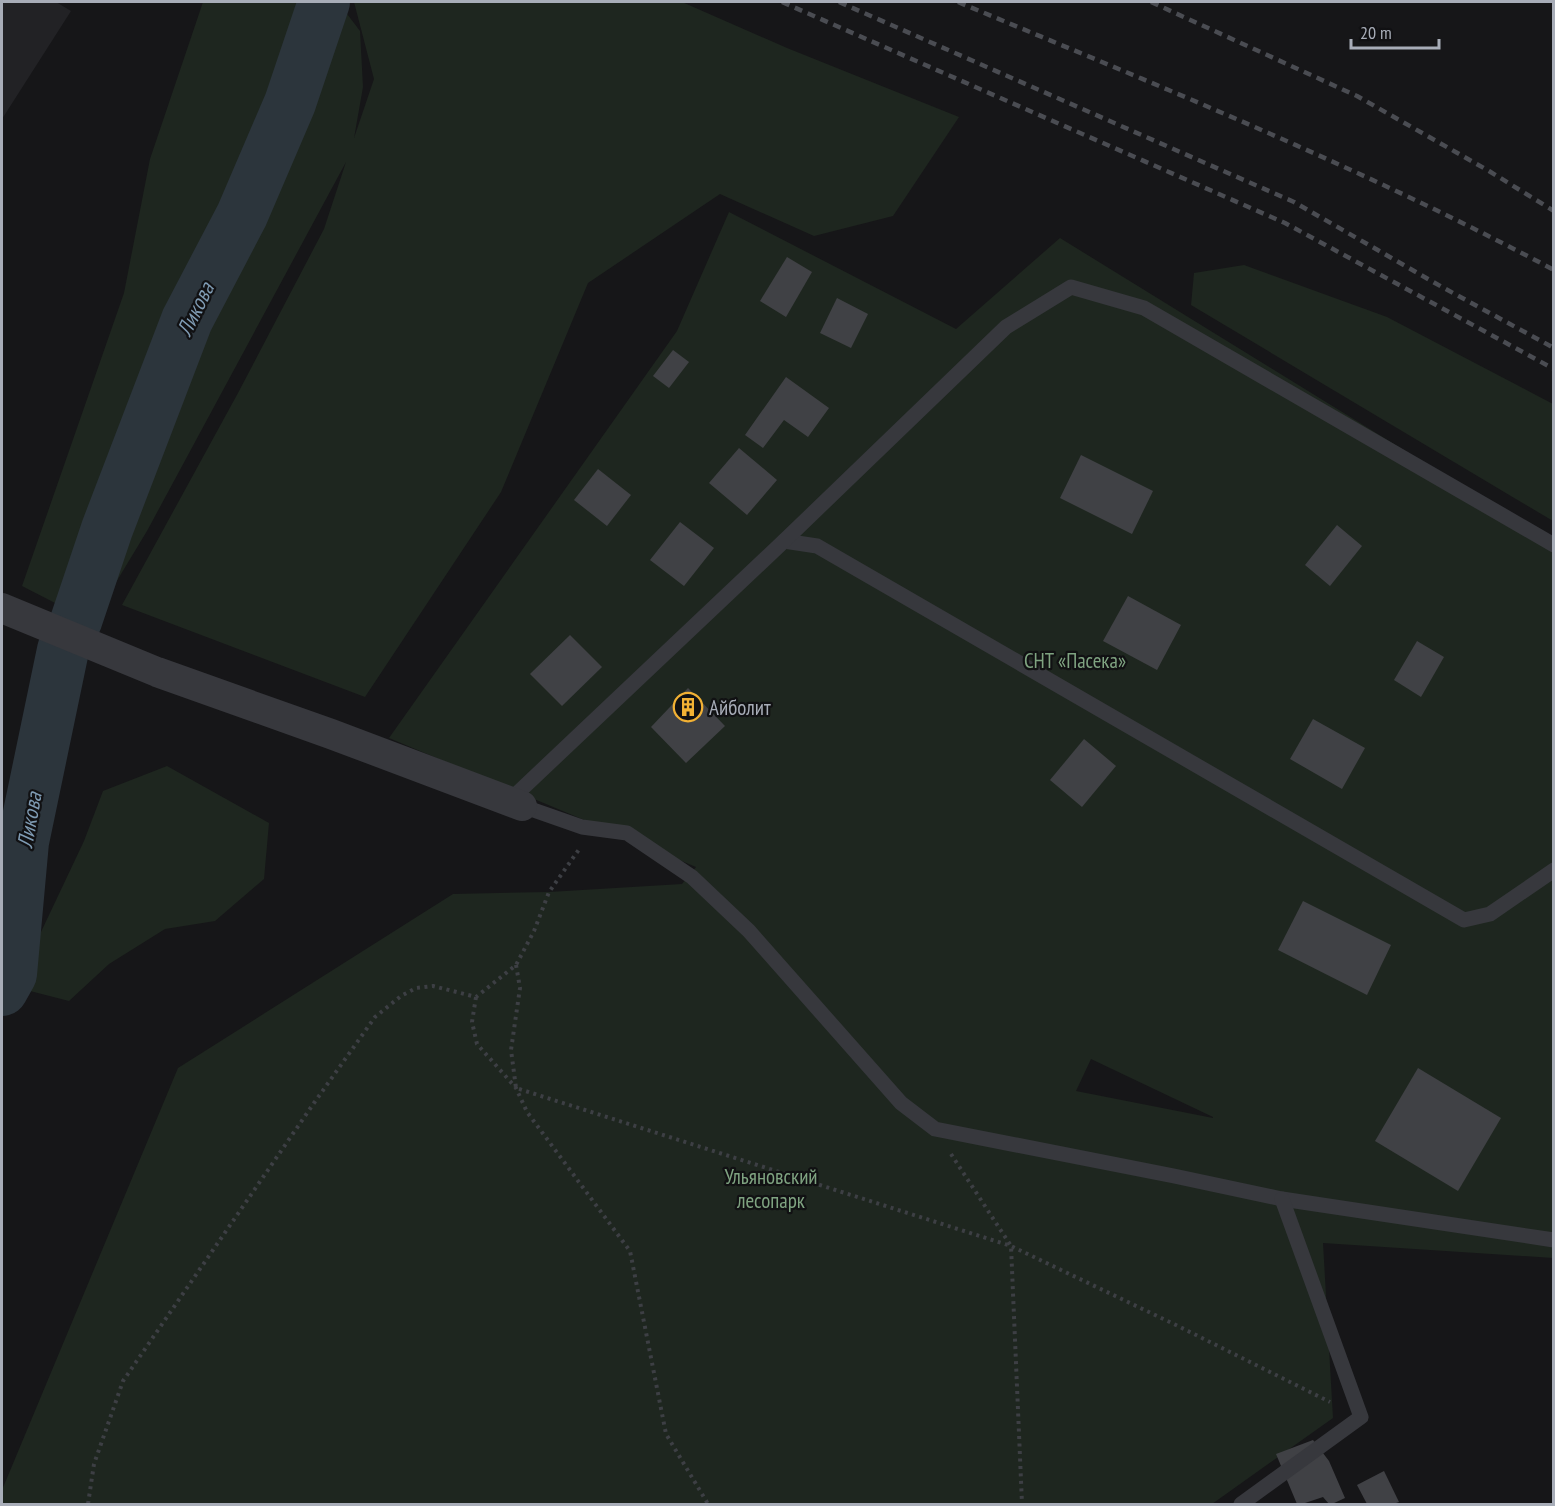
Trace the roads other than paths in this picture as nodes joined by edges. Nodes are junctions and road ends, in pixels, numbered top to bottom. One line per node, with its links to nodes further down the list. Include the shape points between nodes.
1 (784, 541): 2 (lane, via 1006,327 1071,286 1144,308); 4 (lane); 5 (lane, via 817,546 1464,920 1490,914)
2 (1554, 545)
3 (2, 608): 4 (street, via 158,672)
4 (515, 804): 6 (lane, via 582,827 627,832 692,877 749,931 901,1102 935,1129)
5 (1554, 870)
6 (1282, 1199): 7 (lane); 8 (lane, via 1361,1417)
7 (1554, 1240)
8 (1241, 1504)

